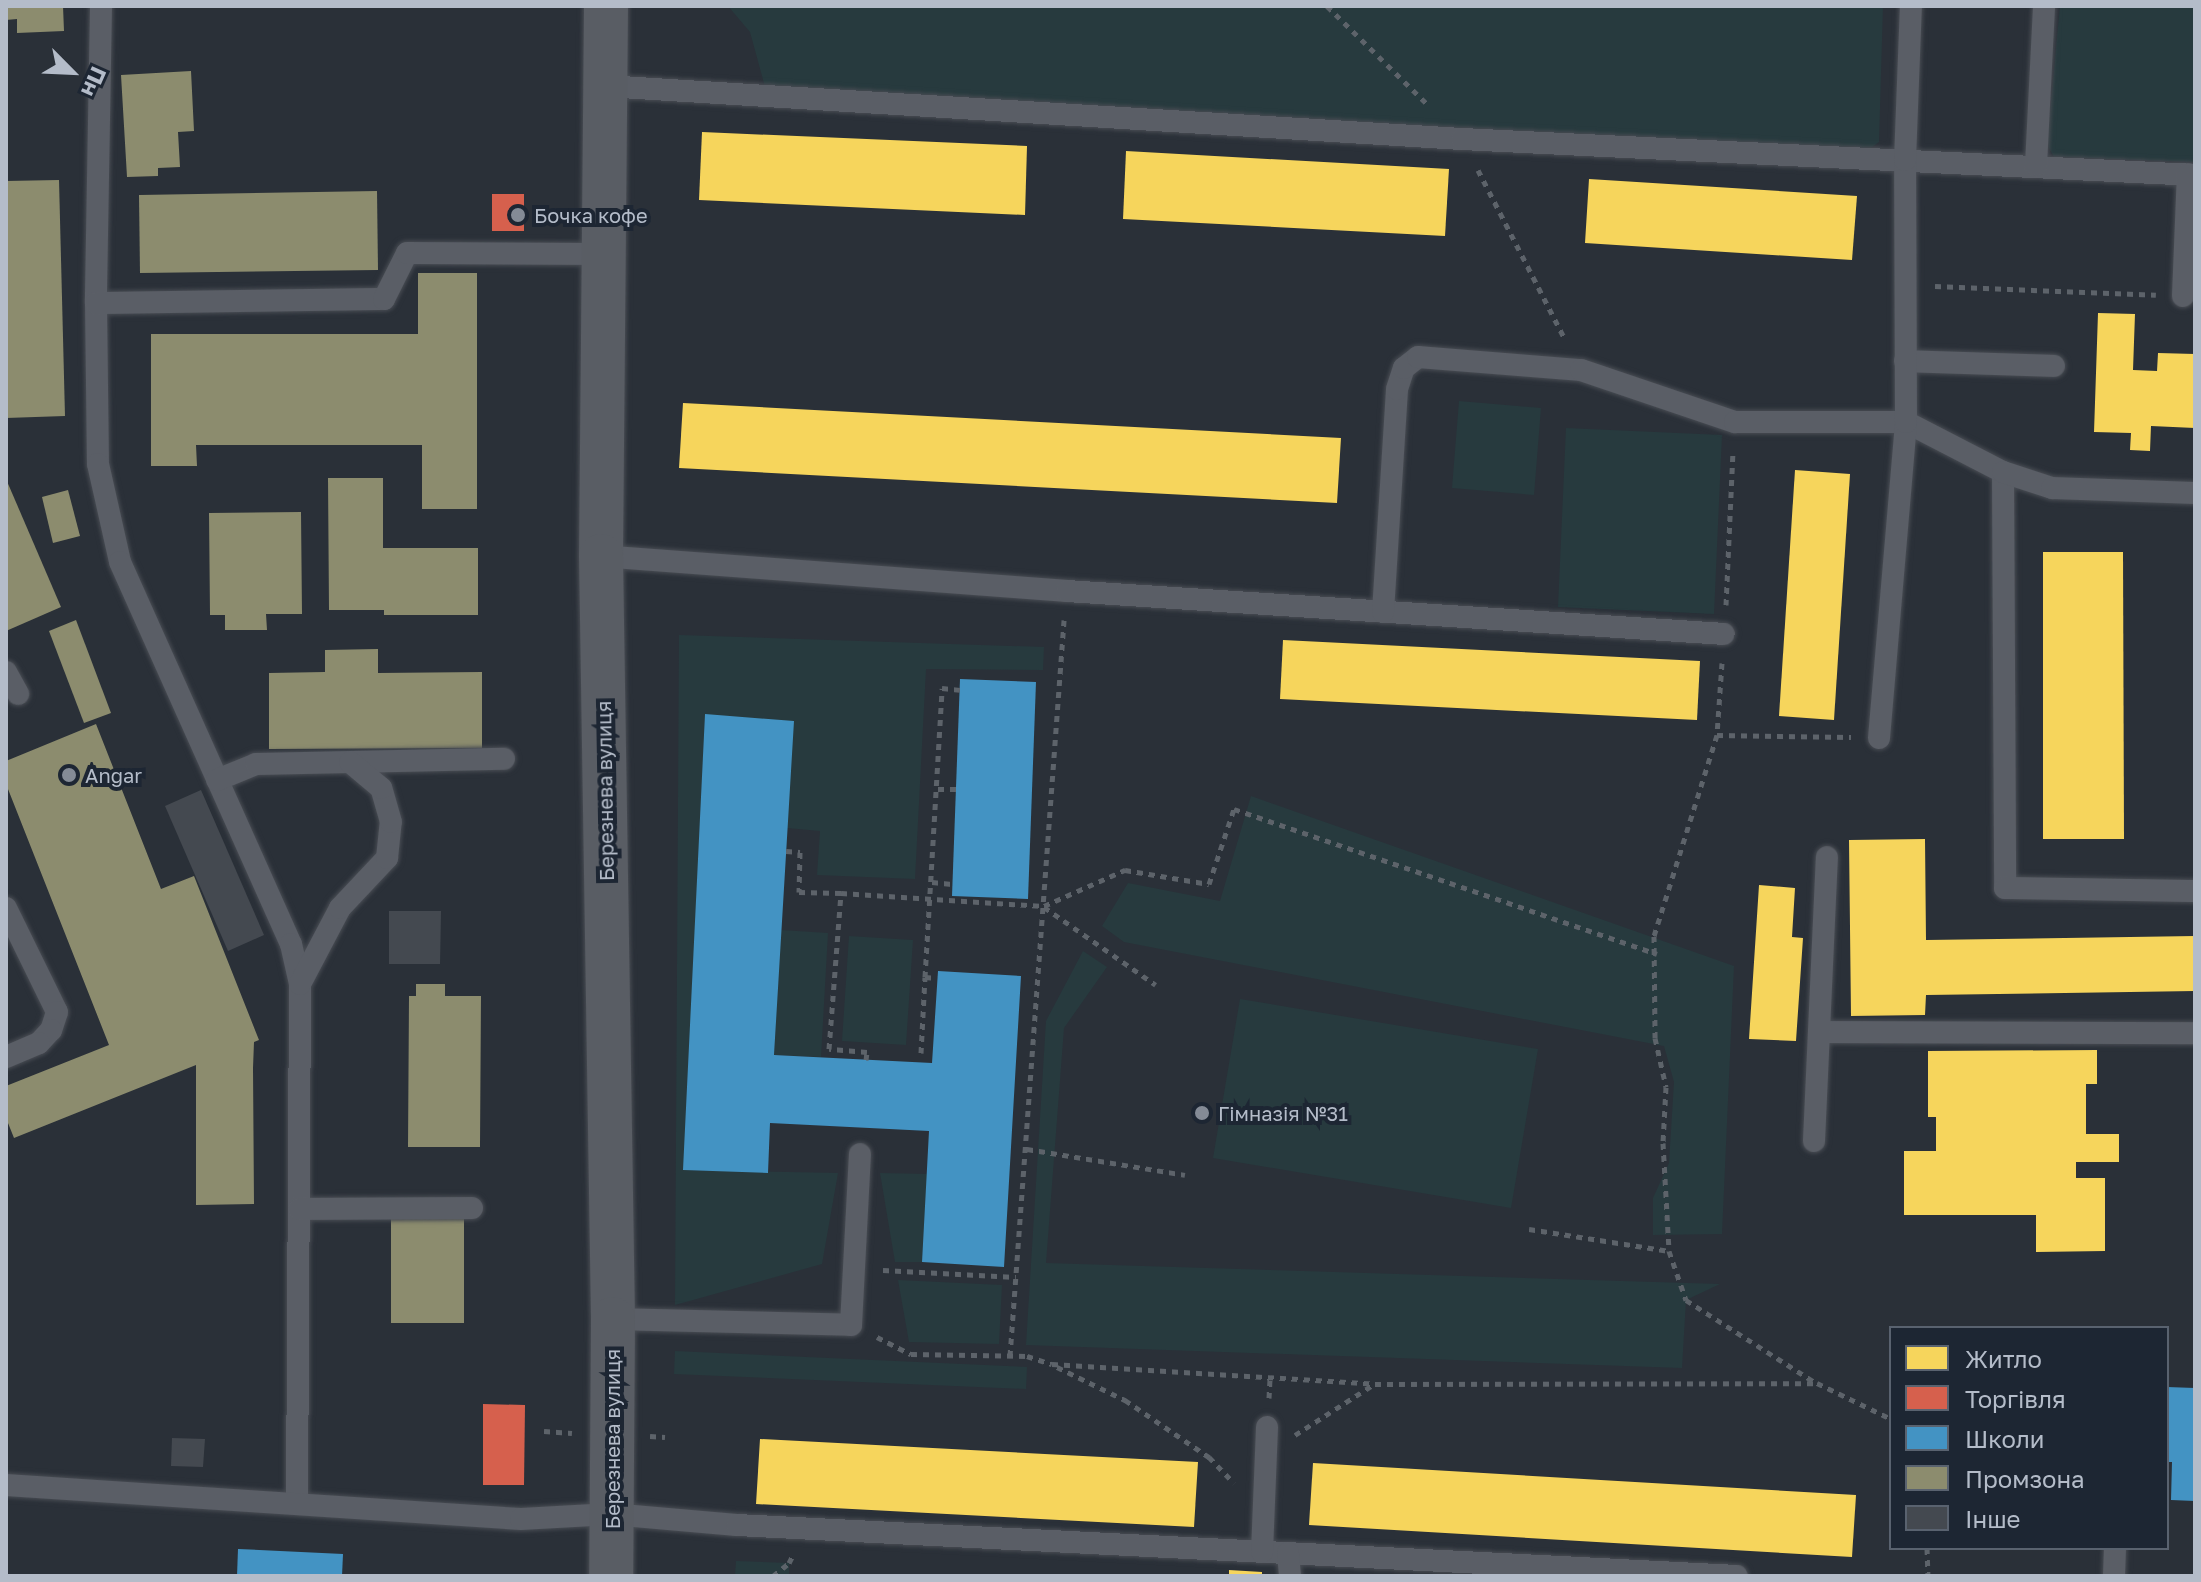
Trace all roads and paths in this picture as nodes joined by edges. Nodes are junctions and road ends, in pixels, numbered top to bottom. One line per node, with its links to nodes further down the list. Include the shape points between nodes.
1 (101, 6): 14 (lane)
2 (606, 6): 6 (street, Березнева вулиця)
3 (1327, 6): 7 (path)
4 (1911, 6): 8 (lane)
5 (2044, 6): 9 (lane)
6 (605, 86): 7 (lane); 11 (street, Березнева вулиця)
7 (1462, 139): 8 (lane); 17 (path)
8 (1905, 160): 9 (lane); 12 (lane)
9 (2036, 165): 10 (lane)
10 (2192, 175): 13 (lane)
11 (603, 254): 14 (lane, via 407,253 384,299); 21 (street, Березнева вулиця)
12 (1906, 284): 13 (path); 15 (lane)
13 (2183, 296)
14 (96, 303): 32 (lane, via 98,464 120,562)
15 (1905, 361): 16 (lane); 18 (lane)
16 (2054, 366)
17 (1581, 370): 18 (lane, via 1735,422); 23 (lane, via 1440,357 1418,357 1404,368 1397,389)
18 (1906, 422): 19 (lane); 29 (lane)
19 (2003, 472): 20 (lane, via 2052,488); 39 (lane, via 2005,888)
20 (2195, 493)
21 (601, 556): 22 (lane); 64 (street, Березнева вулиця)
22 (1067, 591): 23 (lane); 42 (path)
23 (1383, 612): 24 (lane)
24 (1724, 634)
25 (6, 672): 27 (lane)
26 (960, 690): 33 (path, via 942,688)
27 (18, 694)
28 (1717, 735): 44 (path, via 1654,936)
29 (1879, 738)
30 (504, 759): 31 (lane)
31 (350, 762): 32 (lane, via 256,764); 47 (lane, via 381,788 391,822 387,858 340,908)
32 (217, 780): 47 (lane, via 291,944)
33 (938, 789): 34 (path); 37 (path)
34 (956, 789)
35 (786, 851): 40 (path, via 800,852 799,892)
36 (1827, 857): 49 (lane)
37 (932, 882): 38 (path); 41 (path)
38 (952, 884)
39 (2195, 891)
40 (841, 893): 41 (path); 53 (path, via 829,1049 867,1052)
41 (930, 900): 42 (path); 45 (path)
42 (1044, 906): 44 (path, via 1125,870 1209,884 1234,809); 48 (path); 55 (path)
43 (6, 908): 52 (lane, via 57,1012 39,1043)
44 (1657, 954): 61 (path, via 1655,1038 1666,1087 1663,1143)
45 (925, 977): 46 (path); 51 (path)
46 (937, 978)
47 (300, 984): 59 (lane)
48 (1156, 985)
49 (1819, 1032): 50 (lane); 54 (lane)
50 (2195, 1033)
51 (921, 1053)
52 (6, 1057)
53 (866, 1060)
54 (1814, 1141)
55 (1027, 1149): 57 (path); 63 (path)
56 (860, 1154): 62 (lane)
57 (1185, 1175)
58 (472, 1208): 59 (lane)
59 (299, 1209): 74 (lane)
60 (1529, 1229): 61 (path)
61 (1669, 1251): 68 (path, via 1686,1300)
62 (854, 1269): 63 (path); 65 (lane)
63 (1016, 1277): 66 (path)
64 (613, 1319): 65 (lane); 76 (street, Березнева вулиця)
65 (851, 1325): 66 (path, via 911,1354)
66 (1010, 1357): 67 (path)
67 (1052, 1364): 69 (path); 75 (path, via 1125,1400 1209,1457)
68 (1817, 1383): 69 (path); 70 (path)
69 (1375, 1384): 72 (path, via 1294,1436)
70 (1889, 1418)
71 (1267, 1427): 72 (lane)
72 (1265, 1469): 75 (lane)
73 (6, 1485): 74 (lane)
74 (297, 1504): 76 (lane, via 521,1519)
75 (1263, 1512): 79 (lane)
76 (611, 1514): 79 (lane); 81 (street, Березнева вулиця)
77 (1927, 1550): 83 (path)
78 (2115, 1550): 84 (lane)
79 (1262, 1552): 80 (lane)
80 (1289, 1565): 82 (lane)
81 (611, 1576)
82 (1737, 1576)
83 (1928, 1576)
84 (2114, 1576)

